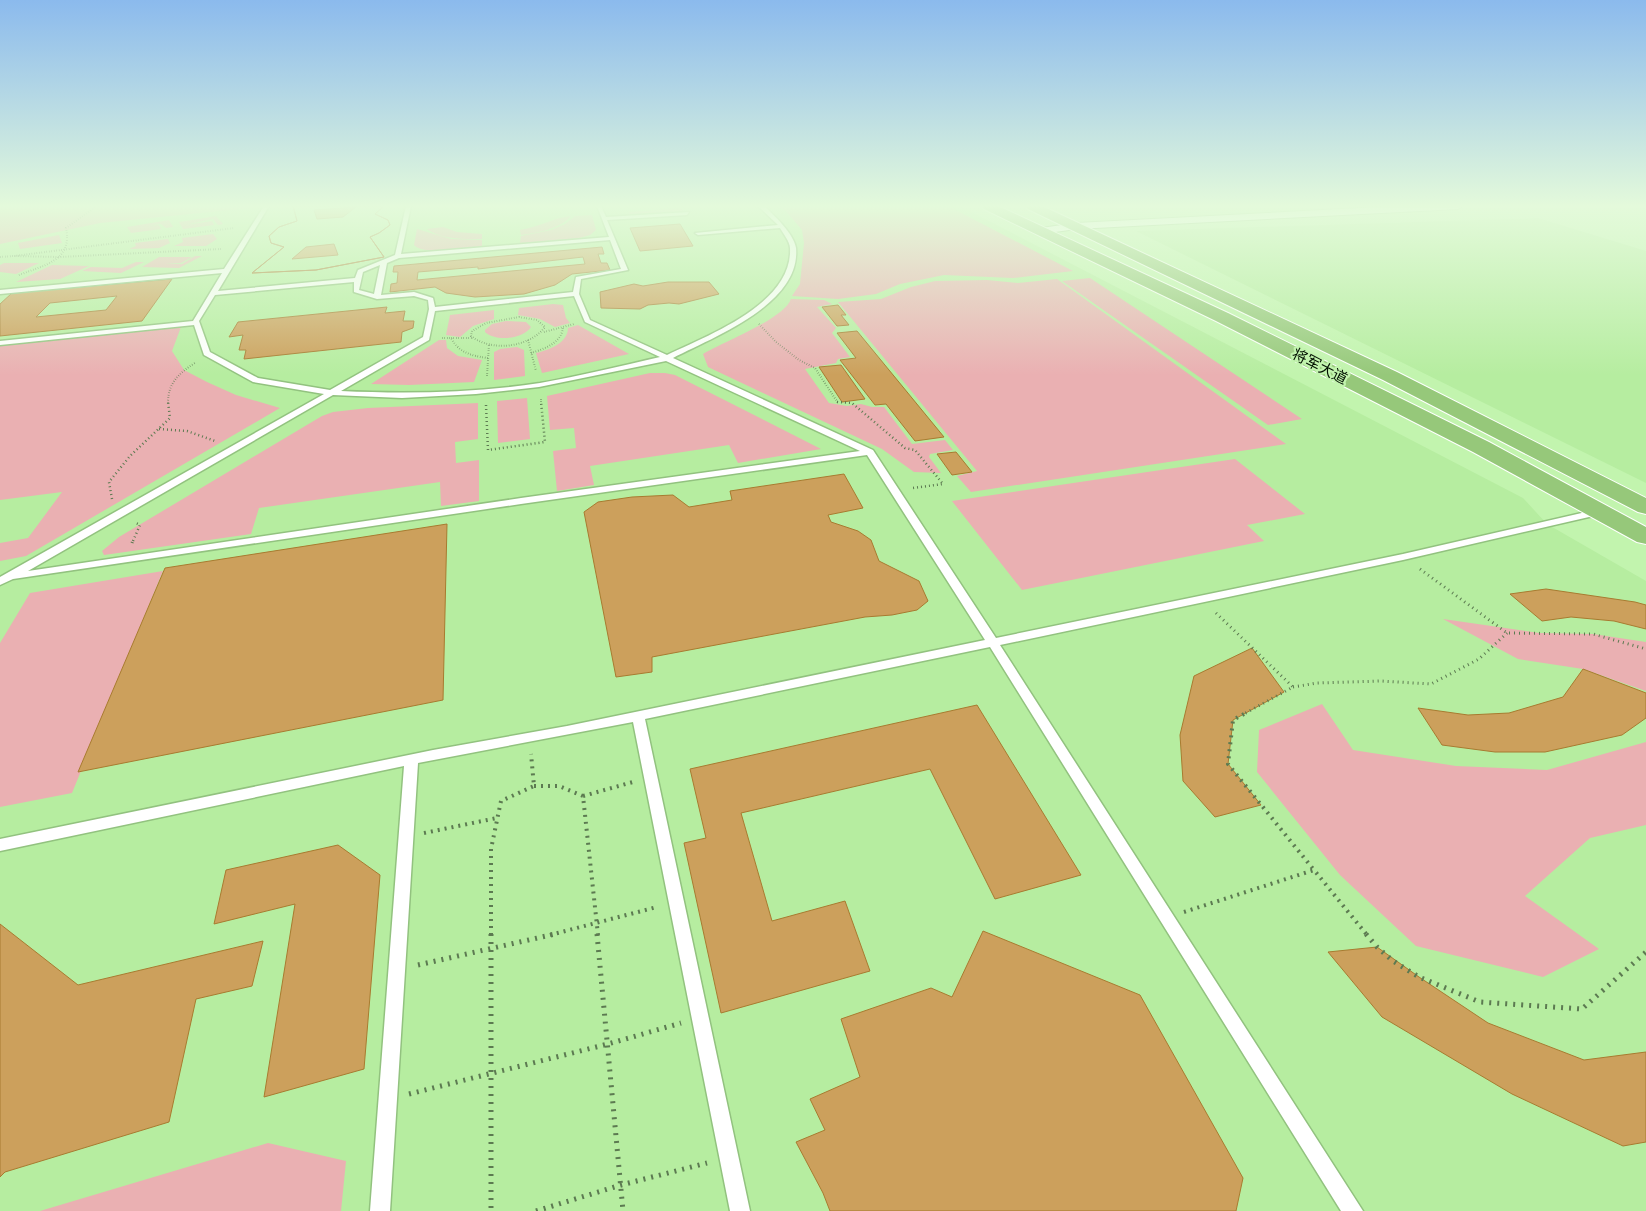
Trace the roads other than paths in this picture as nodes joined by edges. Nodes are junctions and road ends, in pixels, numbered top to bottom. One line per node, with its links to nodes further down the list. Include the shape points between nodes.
1 (384, 262): 13 (lane)
2 (233, 263): 8 (lane)
3 (383, 263): 9 (lane, via 360,271)
4 (621, 263): 12 (lane, via 624,270 578,278)
5 (790, 263): 17 (lane, via 789,273 774,296 744,319)
6 (1108, 263): 21 (main road, 将军大道, via 1481,447)
7 (1152, 263): 20 (main road, 将军大道, via 1390,376)
8 (227, 272): 10 (lane); 11 (lane)
9 (358, 280): 11 (lane); 13 (lane, via 356,291)
10 (0, 292)
11 (214, 293): 15 (lane)
12 (576, 294): 14 (lane); 17 (lane, via 587,321)
13 (377, 296): 14 (lane, via 414,294 431,299)
14 (432, 308): 18 (lane, via 426,338)
15 (197, 323): 16 (lane); 18 (lane, via 207,353 256,380)
16 (0, 343)
17 (668, 358): 18 (lane, via 539,385 486,391 402,396); 19 (lane)
18 (333, 393): 23 (lane)
19 (870, 452): 23 (lane, via 521,500); 24 (lane)
20 (1646, 507)
21 (1599, 512): 22 (main road, 将军大道); 24 (lane, via 1403,557)
22 (1646, 537)
23 (2, 579)
24 (992, 641): 25 (lane); 30 (lane)
25 (638, 715): 26 (lane); 29 (lane)
26 (411, 760): 27 (lane); 28 (lane)
27 (0, 845)
28 (380, 1211)
29 (740, 1211)
30 (1353, 1211)

